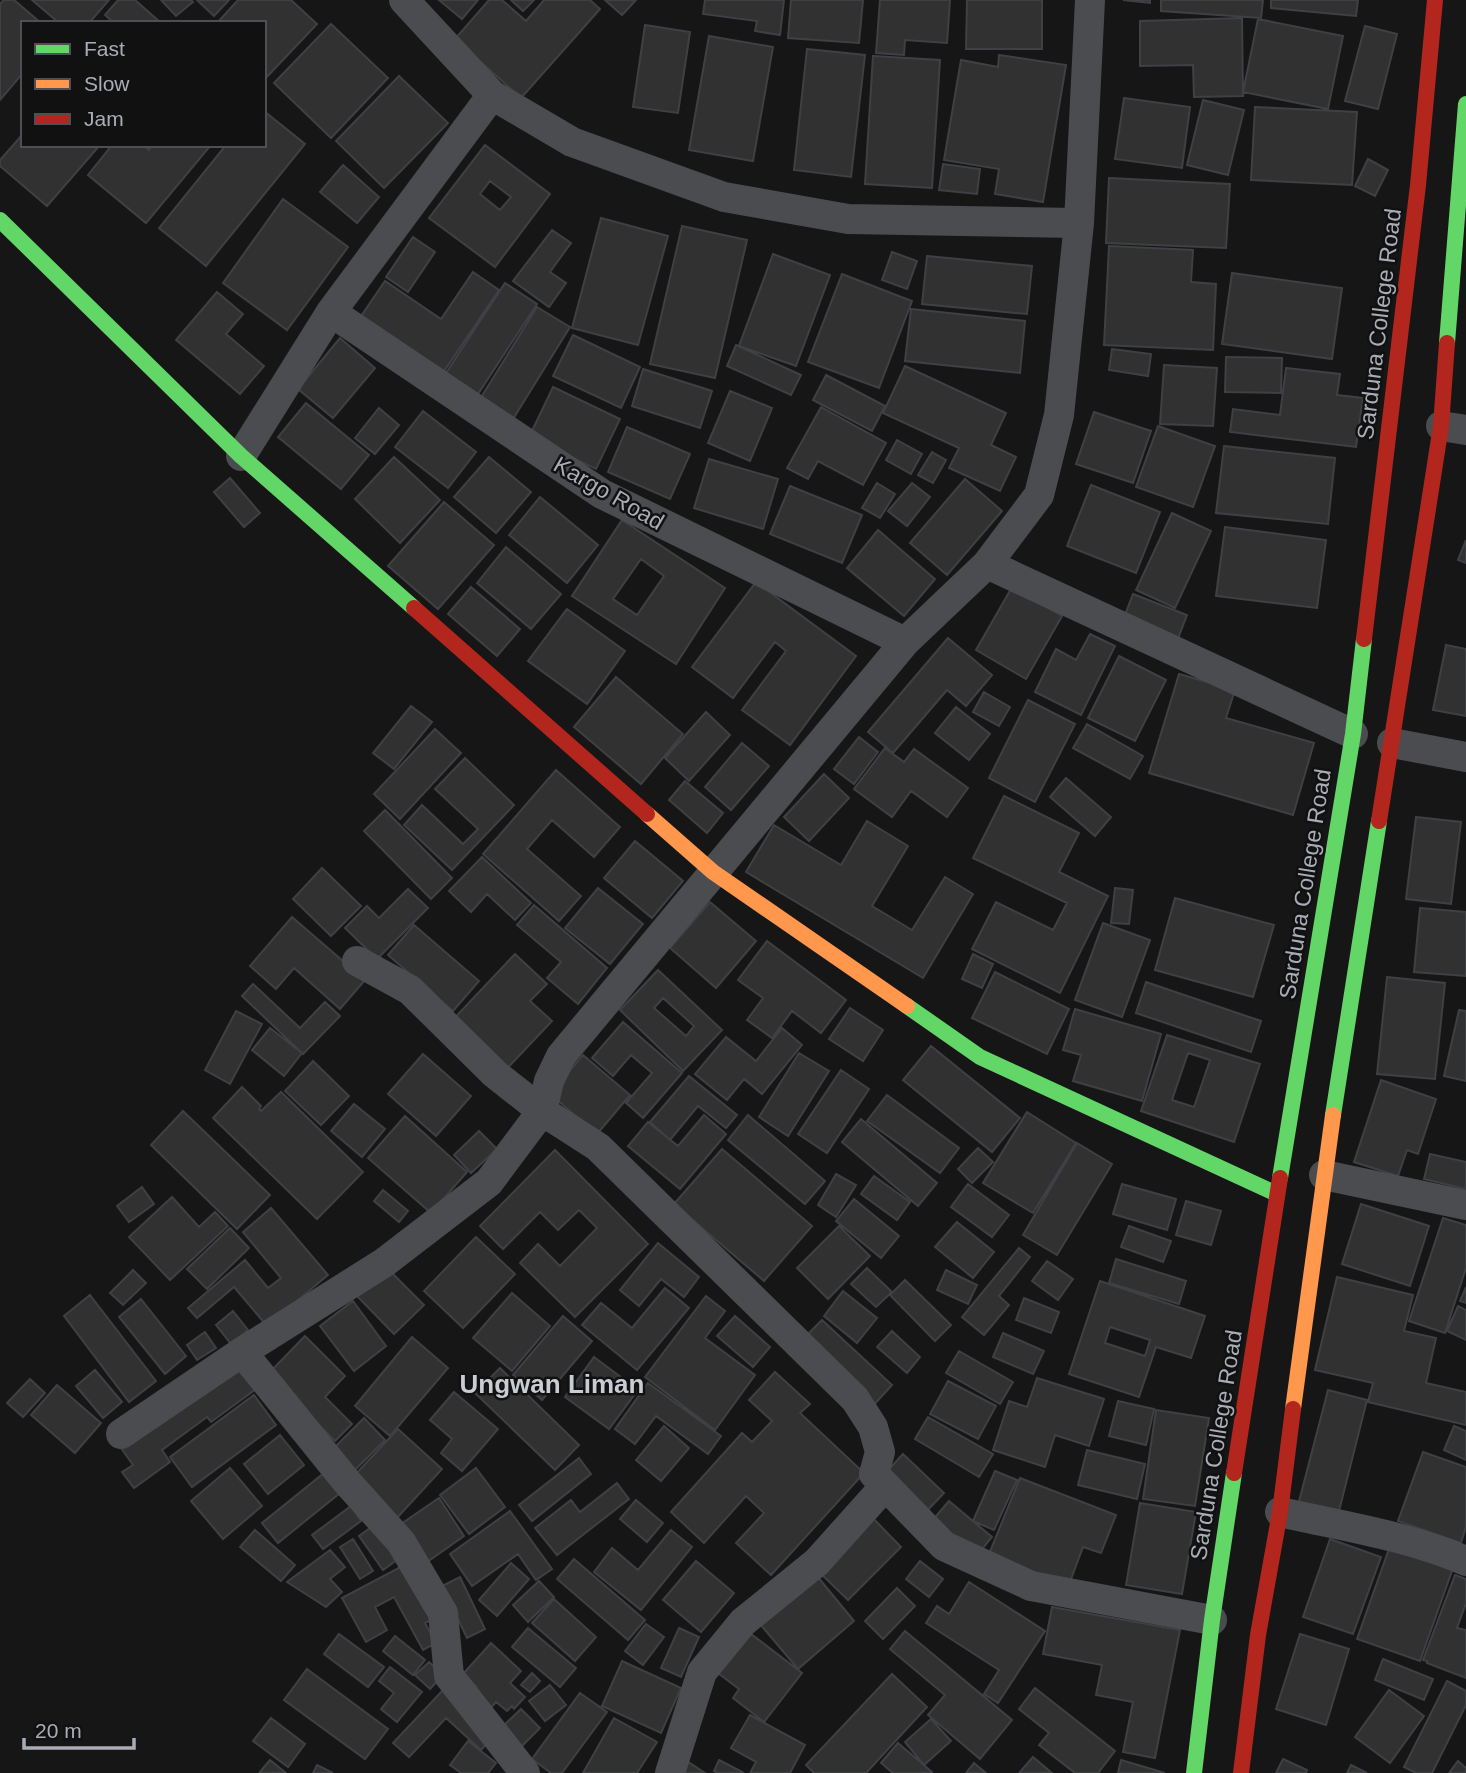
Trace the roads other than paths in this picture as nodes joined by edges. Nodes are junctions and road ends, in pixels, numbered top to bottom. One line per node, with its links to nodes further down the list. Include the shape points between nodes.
1 (404, 0): 4 (street)
2 (1090, 0): 8 (street)
3 (1435, 0): 6 (street, Sarduna College Road)
4 (492, 95): 8 (street, via 572,142 724,197 848,219); 9 (street)
5 (1466, 104): 6 (street, Sarduna College Road)
6 (1439, 187): 10 (street, Sarduna College Road); 14 (street, Sarduna College Road)
7 (0, 220): 11 (street)
8 (1079, 223): 12 (street, via 1059,415 1039,495)
9 (331, 312): 11 (street); 13 (street, Kargo Road, via 602,494)
10 (1453, 428): 15 (street, Sarduna College Road)
11 (241, 456): 17 (street)
12 (986, 565): 13 (street); 14 (street)
13 (905, 642): 17 (street)
14 (1353, 734): 21 (street, Sarduna College Road)
15 (1392, 743): 16 (street); 20 (street, Sarduna College Road)
16 (1466, 757)
17 (713, 872): 19 (street, via 561,1056); 21 (street, via 980,1058)
18 (358, 961): 19 (street, via 410,990 495,1074)
19 (542, 1111): 23 (street, via 489,1182 385,1262); 25 (street, via 598,1147 855,1399 873,1427 880,1452 874,1474)
20 (1324, 1175): 22 (street); 26 (street, Sarduna College Road)
21 (1277, 1194): 28 (street, Sarduna College Road)
22 (1466, 1205)
23 (242, 1352): 24 (street); 29 (street, via 401,1542 443,1613 449,1676)
24 (121, 1434)
25 (886, 1486): 28 (street, via 944,1546 1031,1586); 30 (street, via 817,1562 743,1622 702,1672)
26 (1280, 1512): 27 (street, via 1376,1533); 32 (street, Sarduna College Road, via 1258,1635)
27 (1466, 1561)
28 (1212, 1620): 31 (street, Sarduna College Road)
29 (525, 1773)
30 (670, 1773)
31 (1194, 1773)
32 (1241, 1773)

